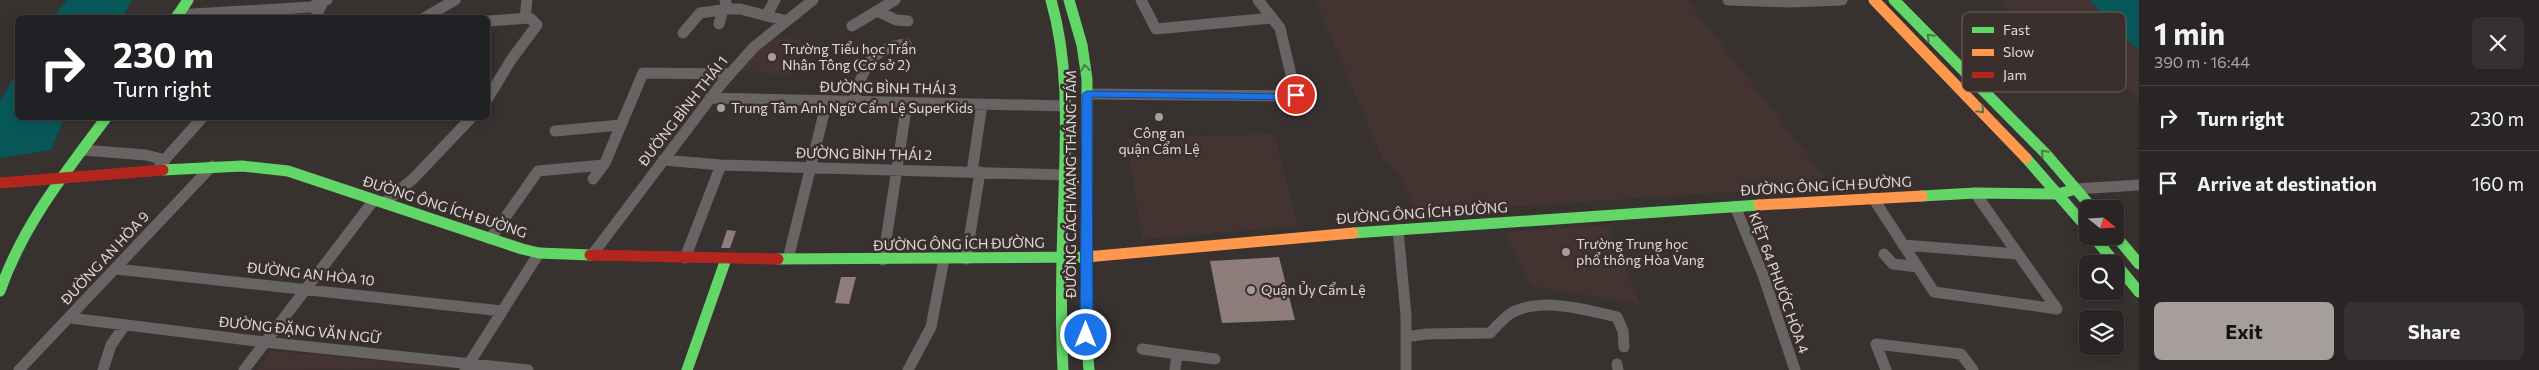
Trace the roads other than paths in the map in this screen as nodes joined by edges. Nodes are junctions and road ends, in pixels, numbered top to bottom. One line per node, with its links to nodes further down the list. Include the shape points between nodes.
1 (188, 0): 20 (main road)
2 (455, 0): 23 (street)
3 (527, 0): 25 (street)
4 (775, 0): 24 (street)
5 (813, 0): 28 (street, ĐƯỜNG BÌNH THÁI 1)
6 (895, 0): 19 (street)
7 (1051, 0): 44 (main road, ĐƯỜNG CÁCH MẠNG THÁNG TÁM, via 1062,42)
8 (1069, 0): 37 (main road, ĐƯỜNG CÁCH MẠNG THÁNG TÁM, one-way to 8, via 1085,61)
9 (1141, 0): 26 (street, via 1156,29)
10 (1258, 0): 26 (street)
11 (1728, 0): 15 (street)
12 (1842, 0): 15 (street)
13 (1874, 0): 66 (main road, one-way to 66)
14 (1894, 0): 34 (main road, one-way to 14)
15 (1789, 1)
16 (325, 2): 17 (street, via 311,7); 22 (street)
17 (265, 4): 21 (street)
18 (726, 6): 24 (street); 30 (street); 32 (street, via 700,13)
19 (877, 11): 29 (street, via 896,20); 31 (street)
20 (178, 15)
21 (184, 15)
22 (317, 15)
23 (429, 15)
24 (766, 16): 28 (street)
25 (525, 18): 27 (street); 38 (street, via 530,18 537,25)
26 (1271, 18): 37 (street, via 1280,28 1294,97)
27 (490, 21)
28 (787, 21): 35 (street, ĐƯỜNG BÌNH THÁI 1, via 754,48)
29 (908, 21)
30 (719, 24)
31 (852, 26)
32 (683, 33)
33 (906, 44): 41 (street, via 873,54)
34 (1962, 69)
35 (730, 74): 39 (street, ĐƯỜNG BÌNH THÁI 1); 48 (street, via 643,73)
36 (1985, 92): 64 (main road, one-way to 36, via 2046,154)
37 (1087, 94): 82 (main road, ĐƯỜNG CÁCH MẠNG THÁNG TÁM)
38 (490, 95)
39 (710, 98): 40 (street, ĐƯỜNG BÌNH THÁI 3); 52 (street, ĐƯỜNG BÌNH THÁI 1)
40 (827, 101): 41 (street, ĐƯỜNG BÌNH THÁI 3); 56 (street)
41 (854, 101): 42 (street, ĐƯỜNG BÌNH THÁI 3)
42 (907, 103): 43 (street, ĐƯỜNG BÌNH THÁI 3); 57 (street)
43 (982, 104): 44 (street, ĐƯỜNG BÌNH THÁI 3); 59 (street)
44 (1066, 106): 60 (main road, ĐƯỜNG CÁCH MẠNG THÁNG TÁM)
45 (105, 120): 50 (main road)
46 (200, 120): 51 (street)
47 (464, 120): 69 (street, via 419,173)
48 (621, 125): 49 (street); 53 (street)
49 (555, 132)
50 (84, 150): 51 (street, via 146,155); 93 (main road, via 27,229 8,265)
51 (166, 160): 58 (street)
52 (663, 160): 54 (street, ĐƯỜNG BÌNH THÁI 2); 80 (street, ĐƯỜNG BÌNH THÁI 1)
53 (603, 165): 61 (street); 73 (street, via 536,172)
54 (721, 165): 56 (street, ĐƯỜNG BÌNH THÁI 2); 83 (street)
55 (212, 166): 58 (main road, ĐƯỜNG ÔNG ÍCH ĐƯỜNG); 69 (main road, ĐƯỜNG ÔNG ÍCH ĐƯỜNG, via 264,166); 91 (street, ĐƯỜNG AN HÒA 9)
56 (810, 168): 57 (street, ĐƯỜNG BÌNH THÁI 2); 85 (street)
57 (896, 169): 59 (street, ĐƯỜNG BÌNH THÁI 2); 88 (street)
58 (155, 170): 62 (main road, ĐƯỜNG ÔNG ÍCH ĐƯỜNG)
59 (976, 172): 60 (street, ĐƯỜNG BÌNH THÁI 2); 87 (street)
60 (1064, 175): 81 (main road, ĐƯỜNG CÁCH MẠNG THÁNG TÁM)
61 (593, 180)
62 (0, 183)
63 (2139, 185): 64 (street)
64 (2076, 190): 66 (main road, ĐƯỜNG ÔNG ÍCH ĐƯỜNG); 68 (main road)
65 (1975, 193): 66 (main road, ĐƯỜNG ÔNG ÍCH ĐƯỜNG); 67 (main road, ĐƯỜNG ÔNG ÍCH ĐƯỜNG); 79 (street)
66 (2058, 194): 71 (main road)
67 (1874, 198): 70 (main road, ĐƯỜNG ÔNG ÍCH ĐƯỜNG); 74 (street)
68 (2085, 200)
69 (379, 202): 73 (main road, ĐƯỜNG ÔNG ÍCH ĐƯỜNG); 92 (street)
70 (1735, 206): 72 (main road, ĐƯỜNG ÔNG ÍCH ĐƯỜNG); 115 (street, KIỆT 64 PHƯỚC HÒA 4, via 1763,275)
71 (2079, 218)
72 (1398, 230): 82 (main road, ĐƯỜNG ÔNG ÍCH ĐƯỜNG); 98 (street)
73 (490, 239): 77 (main road, ĐƯỜNG ÔNG ÍCH ĐƯỜNG)
74 (1904, 245): 79 (street); 90 (street)
75 (2100, 245): 94 (main road)
76 (2123, 245): 89 (main road)
77 (539, 252): 80 (main road, ĐƯỜNG ÔNG ÍCH ĐƯỜNG); 95 (street)
78 (1884, 254): 90 (street, via 1893,264)
79 (2018, 254): 90 (street, via 2057,309 1934,292)
80 (592, 255): 83 (main road, ĐƯỜNG ÔNG ÍCH ĐƯỜNG)
81 (1062, 257): 82 (main road, ĐƯỜNG ÔNG ÍCH ĐƯỜNG); 87 (main road, ĐƯỜNG ÔNG ÍCH ĐƯỜNG); 111 (main road, ĐƯỜNG CÁCH MẠNG THÁNG TÁM)
82 (1086, 257): 112 (main road, ĐƯỜNG CÁCH MẠNG THÁNG TÁM)
83 (685, 258): 84 (main road, ĐƯỜNG ÔNG ÍCH ĐƯỜNG)
84 (726, 259): 85 (main road, ĐƯỜNG ÔNG ÍCH ĐƯỜNG); 109 (main road)
85 (788, 259): 88 (main road, ĐƯỜNG ÔNG ÍCH ĐƯỜNG)
86 (944, 259): 87 (main road, ĐƯỜNG ÔNG ÍCH ĐƯỜNG); 88 (main road, ĐƯỜNG ÔNG ÍCH ĐƯỜNG); 110 (street, via 930,327)
87 (966, 259)
88 (883, 260)
89 (2139, 264)
90 (1917, 266)
91 (116, 269): 92 (street, ĐƯỜNG AN HÒA 10); 96 (street, ĐƯỜNG AN HÒA 9)
92 (306, 288): 95 (street, ĐƯỜNG AN HÒA 10); 99 (street)
93 (0, 291)
94 (2139, 292)
95 (502, 311): 104 (street)
96 (70, 318): 97 (street, ĐƯỜNG ĐẶNG VĂN NGỮ); 105 (street, ĐƯỜNG AN HÒA 9)
97 (125, 325): 99 (street, ĐƯỜNG ĐẶNG VĂN NGỮ); 106 (street, via 111,345)
98 (1406, 337): 100 (street, via 1490,333 1514,311 1537,306 1617,317 1623,331); 114 (street)
99 (264, 342): 104 (street, ĐƯỜNG ĐẶNG VĂN NGỮ); 107 (street)
100 (1624, 347)
101 (1142, 349): 102 (street)
102 (1177, 354): 103 (street); 113 (street)
103 (1215, 359)
104 (467, 366): 108 (street, ĐƯỜNG ĐẶNG VĂN NGỮ)
105 (19, 370)
106 (103, 370)
107 (244, 370)
108 (528, 370)
109 (687, 370)
110 (908, 370)
111 (1064, 370)
112 (1089, 370)
113 (1175, 370)
114 (1406, 370)
115 (1795, 370)
116 (1886, 370): 117 (street, via 1876,344 1961,354)
117 (1973, 370)

